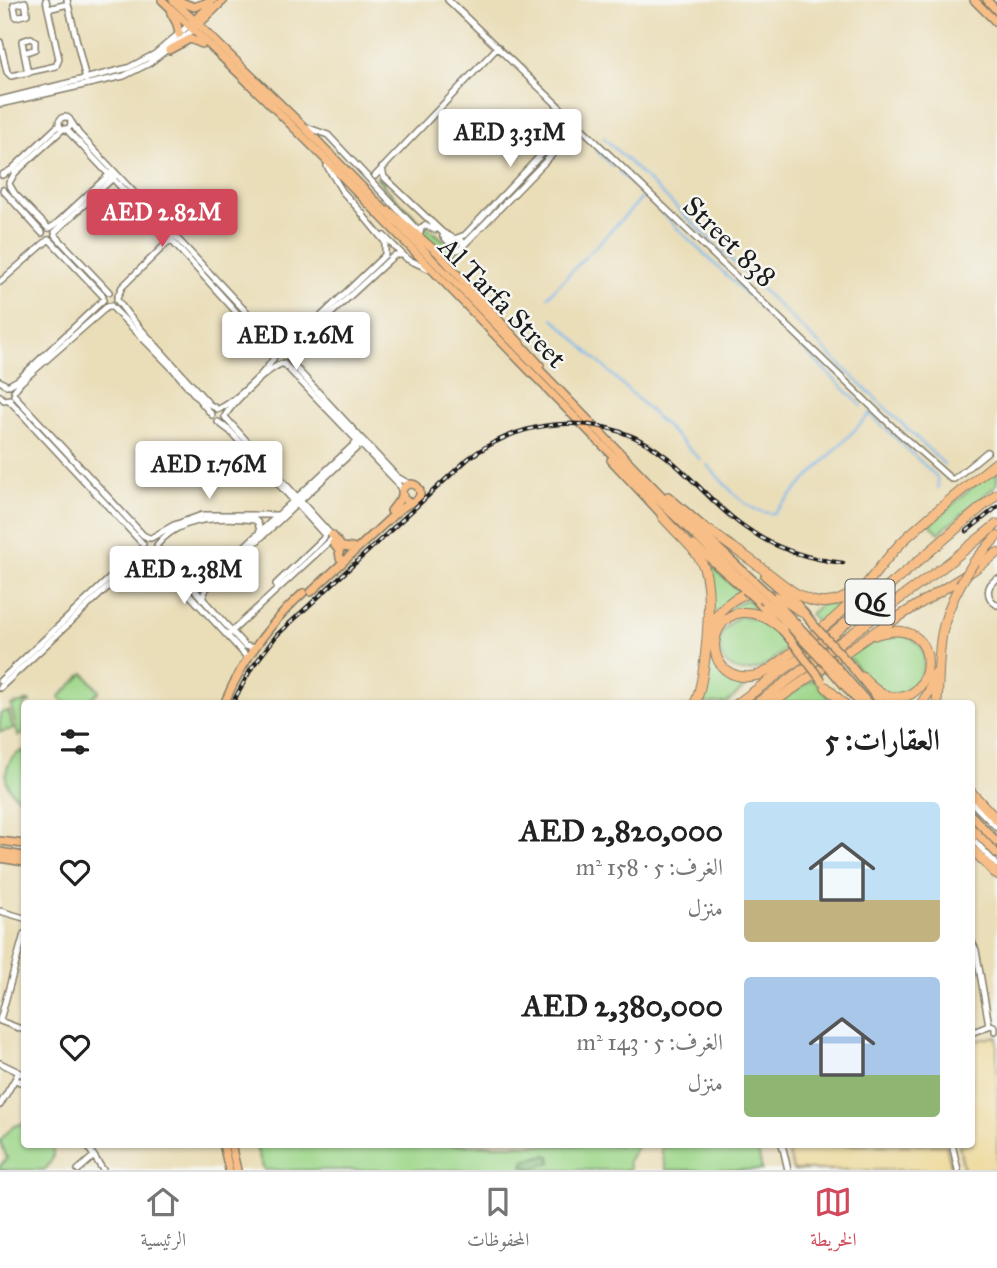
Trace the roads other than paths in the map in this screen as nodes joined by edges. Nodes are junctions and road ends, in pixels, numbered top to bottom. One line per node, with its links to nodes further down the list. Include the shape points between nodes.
1 (46, 0): 10 (street)
2 (225, 0): 9 (main road)
3 (448, 0): 18 (street, Street 838)
4 (974, 0): 13 (main road)
5 (987, 0): 11 (main road)
6 (169, 1): 9 (main road, via 194,7); 14 (main road, Al Tarfa Street); 15 (main road)
7 (23, 2): 7 (street, via 27,13 17,17 13,6)
8 (67, 2): 10 (street); 12 (street)
9 (215, 3): 14 (main road); 16 (main road, via 208,23)
10 (48, 9): 24 (street, via 59,62)
11 (997, 11)
12 (71, 17): 23 (street); 26 (street)
13 (997, 23)
14 (193, 25): 15 (street); 16 (main road, Al Tarfa Street); 19 (street); 21 (main road, Al Tarfa Street); 27 (main road)
15 (178, 34): 25 (street, via 150,57)
16 (213, 38): 27 (main road, Al Tarfa Street)
17 (0, 42): 22 (street)
18 (498, 47): 29 (street, Street 838); 37 (street)
19 (169, 50): 21 (main road, via 192,39); 28 (street, via 124,76)
20 (27, 53): 20 (street, via 21,42 33,39 35,49); 24 (street)
21 (217, 54): 35 (main road, Al Tarfa Street)
22 (2, 59): 24 (street, via 10,75)
23 (84, 70): 25 (street, via 92,76); 26 (street)
24 (28, 73)
25 (113, 73): 26 (street)
26 (85, 80): 28 (street)
27 (266, 89): 31 (main road, Al Tarfa Street)
28 (0, 101)
29 (574, 120): 32 (street, Street 838); 34 (street)
30 (72, 123): 33 (street); 33 (street, via 65,117 60,120); 38 (street)
31 (300, 124): 42 (street, via 328,135); 46 (main road, Al Tarfa Street)
32 (580, 126): 34 (street); 80 (street, Street 838, via 951,479)
33 (63, 128): 38 (street); 39 (street); 43 (street)
34 (556, 145): 36 (street); 44 (street)
35 (323, 157): 47 (street, Al Tarfa Street, via 342,191); 55 (main road, Al Tarfa Street)
36 (537, 159): 44 (street); 51 (street)
37 (382, 168): 40 (street); 41 (street)
38 (113, 174): 48 (street); 50 (street)
39 (1, 175): 43 (street)
40 (375, 176): 41 (street); 42 (street)
41 (384, 177): 51 (street)
42 (368, 178): 49 (street)
43 (9, 183): 45 (street); 48 (street)
44 (520, 188): 52 (street)
45 (1, 190): 48 (street)
46 (383, 209): 49 (main road); 69 (main road, Al Tarfa Street)
47 (362, 214): 53 (street, Al Tarfa Street); 54 (street, via 386,244)
48 (49, 234): 57 (street); 60 (street); 62 (street)
49 (421, 235): 51 (street, via 422,227 429,225); 69 (main road, via 530,352)
50 (173, 238): 56 (street); 58 (street)
51 (455, 240): 52 (street, via 462,240); 52 (street, via 456,250)
52 (463, 246)
53 (402, 255): 54 (street); 55 (street, Al Tarfa Street)
54 (383, 261): 59 (street)
55 (432, 270): 79 (main road, Al Tarfa Street)
56 (207, 275): 65 (street); 66 (street)
57 (0, 280)
58 (122, 287): 60 (street); 61 (street)
59 (355, 288): 65 (street); 67 (street)
60 (110, 292): 61 (street); 62 (street)
61 (117, 299): 62 (street); 63 (street)
62 (106, 302): 63 (street); 71 (street)
63 (143, 335): 64 (street)
64 (152, 344): 74 (street); 75 (street)
65 (282, 349): 66 (street); 67 (street)
66 (275, 356): 68 (street); 74 (street)
67 (289, 357): 68 (street); 78 (street)
68 (282, 364): 76 (street, via 271,369); 78 (street)
69 (542, 372): 82 (main road, Al Tarfa Street)
70 (0, 381): 71 (street)
71 (13, 387): 72 (street); 73 (street); 100 (street, via 143,536)
72 (0, 389)
73 (4, 399): 102 (street)
74 (218, 409): 75 (street); 76 (street)
75 (212, 415): 77 (street)
76 (225, 417): 77 (street); 90 (street)
77 (218, 422): 90 (street)
78 (361, 441): 84 (street); 90 (street)
79 (604, 447): 94 (main road); 110 (main road, Al Tarfa Street)
80 (987, 452)
81 (997, 462): 89 (highway)
82 (639, 470): 98 (main road); 110 (main road, Al Tarfa Street)
83 (997, 470): 89 (highway)
84 (393, 475): 85 (street); 87 (street)
85 (411, 485): 87 (main road); 91 (main road, via 420,493)
86 (997, 486): 95 (highway)
87 (403, 494): 91 (main road); 104 (main road, via 396,507)
88 (997, 494): 95 (highway, Q6)
89 (955, 497): 108 (highway, via 898,546)
90 (297, 501): 92 (street); 93 (street); 115 (street, via 206,589)
91 (411, 502): 114 (main road)
92 (278, 515): 97 (street); 100 (street, via 202,515)
93 (311, 515): 101 (street); 111 (street, via 325,537 276,584)
94 (662, 516): 110 (main road); 124 (highway, via 695,553 705,573 709,595)
95 (968, 517): 135 (highway, Q6, via 834,633)
96 (997, 524): 136 (highway, Q6)
97 (260, 531): 103 (street, via 255,520 210,519 181,526); 112 (street, via 203,585)
98 (710, 531): 108 (highway, via 806,600 841,600); 118 (main road)
99 (997, 536): 113 (highway, bridge)
100 (150, 538): 102 (street); 103 (street)
101 (331, 538): 104 (main road); 107 (main road); 111 (street)
102 (143, 546): 105 (street); 116 (street)
103 (157, 546): 105 (street); 112 (street)
104 (352, 548): 107 (main road)
105 (150, 553): 116 (street); 120 (street)
106 (997, 553): 122 (highway)
107 (340, 558): 114 (main road)
108 (872, 576): 119 (highway, via 838,615 758,675 733,674 716,656 717,632 733,614 756,613)
109 (997, 579): 117 (street, via 988,592)
110 (749, 586): 119 (main road, bridge); 121 (main road, Al Tarfa Street, bridge, via 768,599)
111 (278, 588): 120 (street)
112 (192, 589): 115 (street)
113 (958, 589): 142 (highway, via 940,621 933,683); 143 (highway, via 941,630)
114 (307, 593): 123 (main road); 132 (main road, via 257,653)
115 (202, 599): 120 (street)
116 (89, 601): 127 (street)
117 (997, 606)
118 (803, 613): 124 (highway, via 784,600 751,593 716,615); 128 (main road, bridge)
119 (782, 629): 121 (main road)
120 (231, 633): 123 (street, via 246,647); 125 (street)
121 (799, 637): 126 (main road, bridge); 130 (main road, bridge)
122 (864, 639): 128 (highway, via 888,631 908,632 924,646 929,668 920,687 902,696 883,694); 137 (highway)
123 (254, 648): 125 (main road)
124 (705, 650): 134 (highway)
125 (248, 658): 133 (main road)
126 (834, 669): 139 (main road); 140 (main road)
127 (16, 670): 129 (street); 131 (street)
128 (862, 677): 141 (main road)
129 (0, 681)
130 (824, 684): 138 (highway)
131 (0, 688)
132 (228, 700)
133 (228, 700)
134 (696, 700)
135 (742, 700)
136 (761, 700)
137 (777, 700)
138 (838, 700)
139 (857, 700)
140 (865, 700)
141 (879, 700)
142 (923, 700)
143 (937, 700)
144 (975, 796): 147 (highway)
145 (975, 806): 148 (street)
146 (975, 819): 152 (main road)
147 (997, 820)
148 (997, 828)
149 (975, 831): 155 (main road)
150 (0, 841): 153 (main road)
151 (975, 842): 161 (street)
152 (997, 842)
153 (21, 844)
154 (975, 852): 160 (highway)
155 (997, 853)
156 (21, 855): 157 (main road)
157 (0, 856): 159 (main road)
158 (975, 860): 160 (street)
159 (21, 861)
160 (985, 862): 162 (highway)
161 (997, 865)
162 (997, 875)
163 (0, 911): 164 (street)
164 (21, 917)
165 (21, 945): 167 (street)
166 (975, 948): 168 (street)
167 (0, 1021): 169 (street)
168 (992, 1027): 170 (street)
169 (21, 1029)
170 (975, 1032)
171 (0, 1065): 172 (street)
172 (20, 1079): 173 (street)
173 (0, 1105)
174 (90, 1148): 179 (street)
175 (224, 1148): 182 (main road)
176 (232, 1148): 183 (main road)
177 (781, 1148): 184 (street)
178 (953, 1148): 185 (street)
179 (95, 1156): 180 (street); 181 (street)
180 (78, 1170)
181 (104, 1170)
182 (229, 1170)
183 (237, 1170)
184 (786, 1170)
185 (958, 1170)

